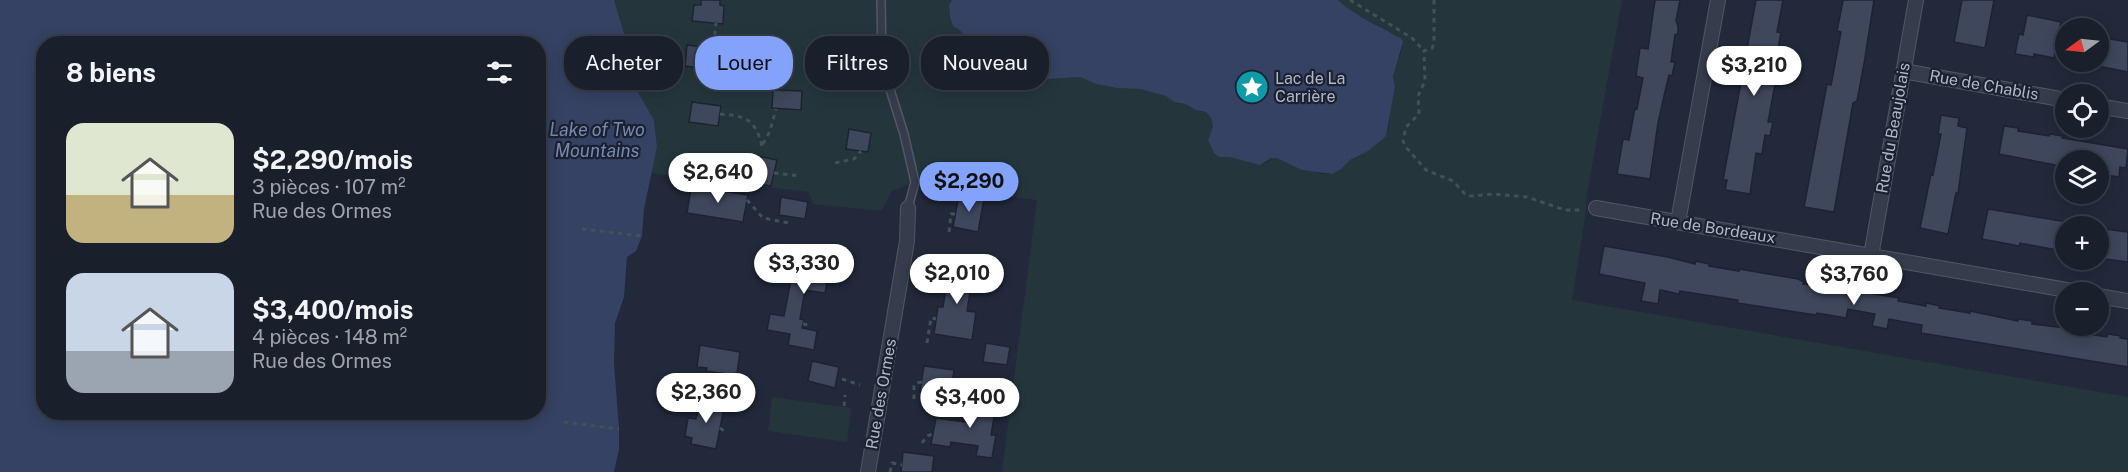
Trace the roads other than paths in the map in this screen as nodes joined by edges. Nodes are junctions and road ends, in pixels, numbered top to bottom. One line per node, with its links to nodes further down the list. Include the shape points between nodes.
1 (881, 0): 8 (lane, Rue des Ormes, via 882,64 915,182)
2 (1718, 0): 10 (street)
3 (1916, 0): 4 (street, Rue du Beaujolais)
4 (1903, 71): 5 (street, Rue de Chablis); 11 (street, Rue du Beaujolais)
5 (2055, 98)
6 (2109, 108): 7 (street)
7 (2128, 111)
8 (908, 208): 15 (street, Rue des Ormes, via 907,241)
9 (1596, 208): 10 (street, Rue de Bordeaux)
10 (1677, 222): 11 (street, Rue de Bordeaux)
11 (1871, 255): 12 (street, Rue de Bordeaux)
12 (2055, 288)
13 (2109, 298): 14 (street)
14 (2128, 301)
15 (868, 472)

